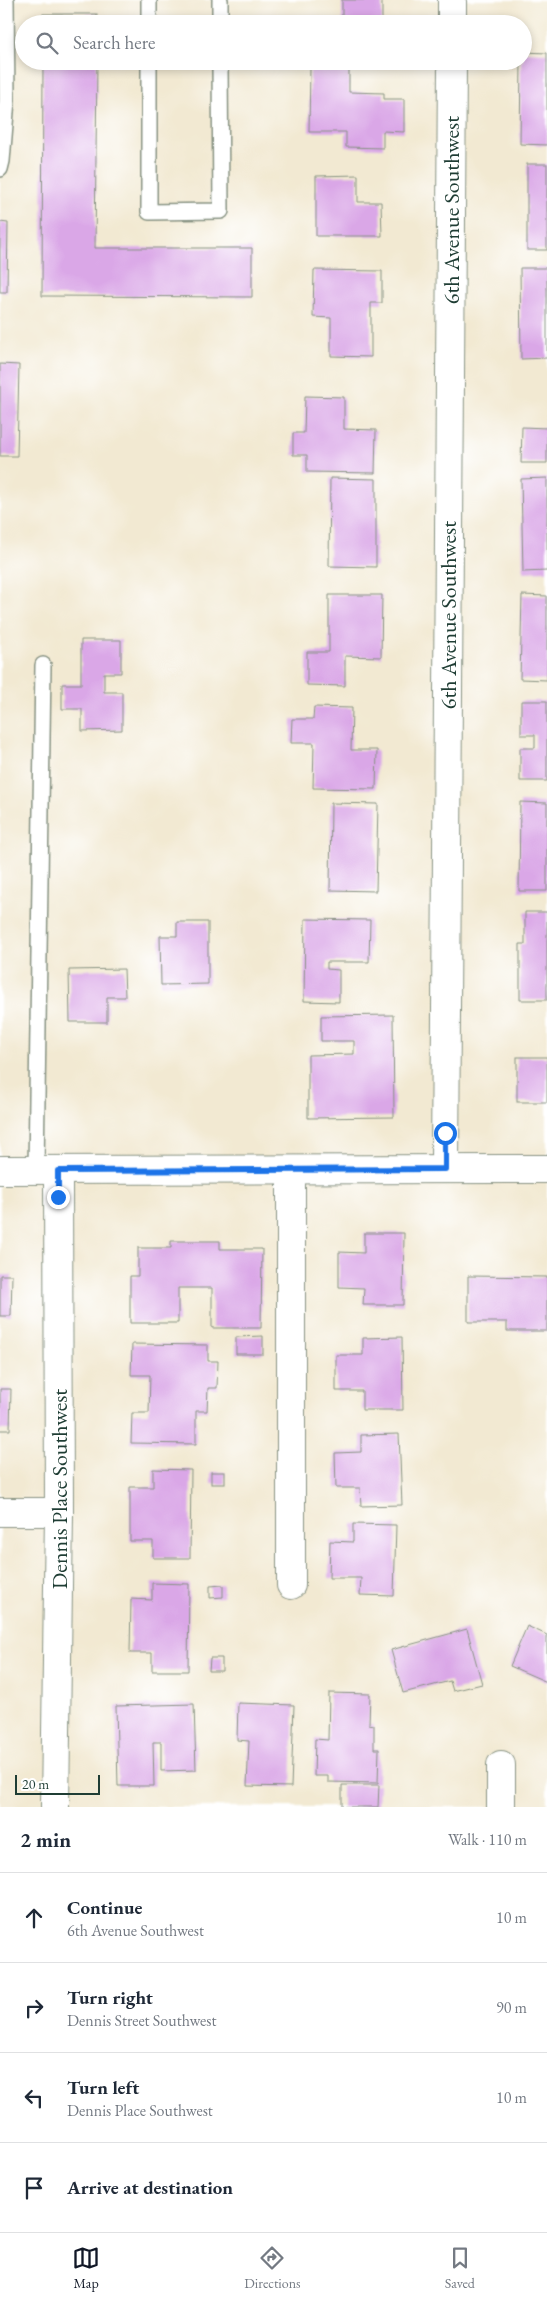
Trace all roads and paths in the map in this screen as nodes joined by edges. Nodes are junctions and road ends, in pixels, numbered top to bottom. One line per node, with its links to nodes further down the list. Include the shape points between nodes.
1 (6, 0): 11 (lane, via 7,100)
2 (149, 0): 5 (lane)
3 (220, 0): 6 (lane)
4 (452, 0): 7 (street)
5 (149, 15)
6 (220, 15)
7 (452, 15)
8 (149, 70): 9 (lane, via 149,212 220,211)
9 (220, 70)
10 (452, 70): 13 (street, 6th Avenue Southwest)
11 (0, 169)
12 (43, 666): 16 (lane)
13 (445, 1169): 14 (street); 17 (street)
14 (547, 1169)
15 (0, 1170): 16 (street)
16 (47, 1170): 17 (street); 19 (street, Dennis Place Southwest)
17 (291, 1170): 20 (street)
18 (0, 1512): 19 (street)
19 (60, 1512): 22 (street, Dennis Place Southwest)
20 (291, 1585)
21 (501, 1765): 23 (street)
22 (55, 1807)
23 (501, 1807)

